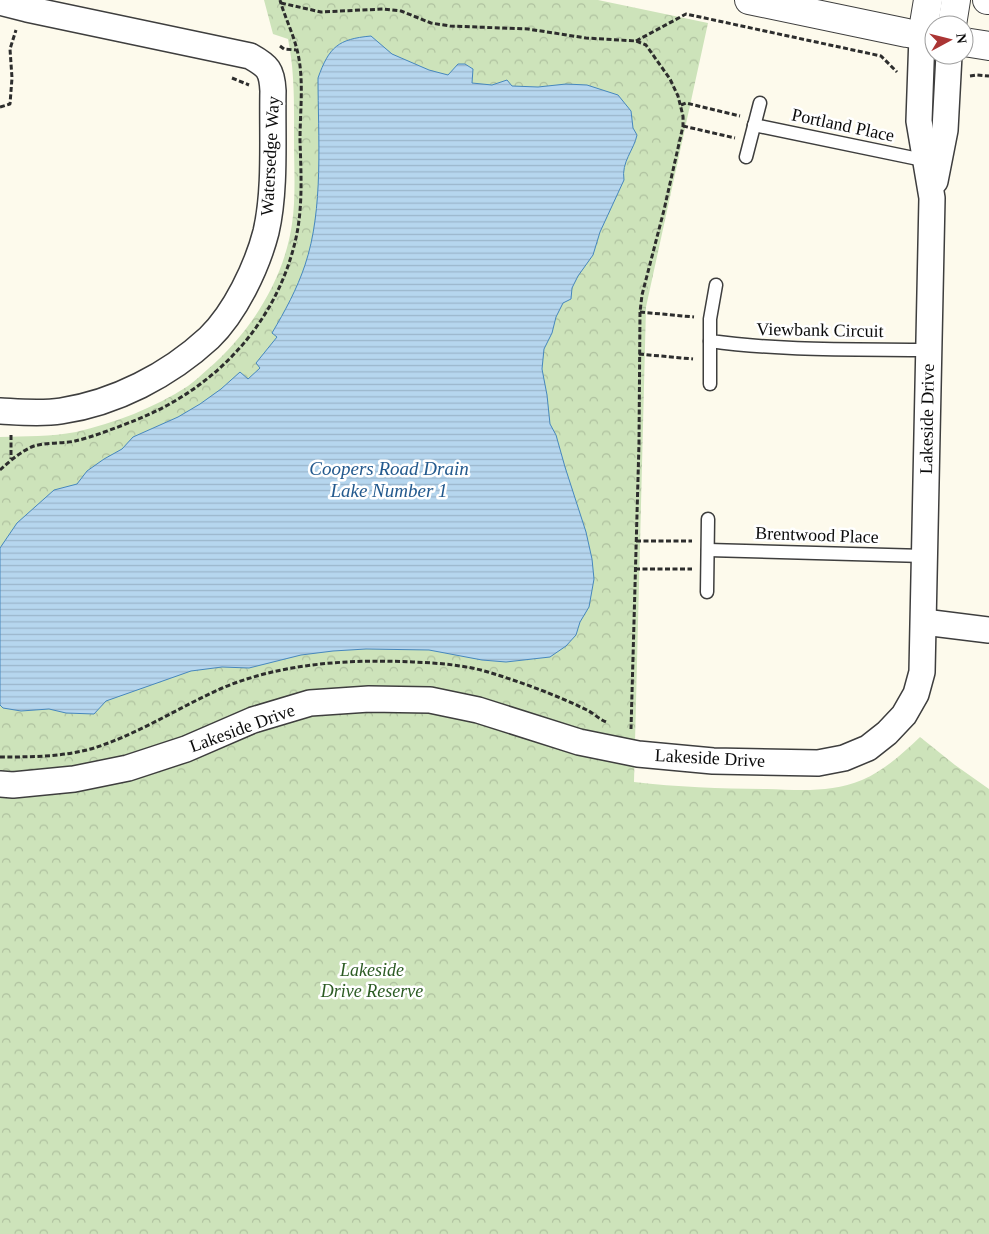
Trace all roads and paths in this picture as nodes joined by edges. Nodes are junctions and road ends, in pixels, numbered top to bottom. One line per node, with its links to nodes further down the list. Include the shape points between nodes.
1 (749, 0): 9 (street)
2 (928, 0): 6 (street, Lakeside Drive)
3 (956, 0): 7 (street)
4 (0, 2): 32 (street, Watersedge Way, via 250,56 273,76 271,190 266,232 253,269 234,307 210,337 155,378 90,404 61,411)
5 (281, 2): 10 (path, via 321,12 383,9 450,26 528,29 586,38); 33 (path, via 300,70 301,205 294,246 275,297 248,340 215,374 180,398 137,420 76,441 34,446 11,459)
6 (928, 15)
7 (954, 15)
8 (16, 30): 18 (path, via 10,49 10,104)
9 (924, 35)
10 (636, 41): 15 (path, via 686,14 881,56); 17 (path, via 646,45 654,54 670,79)
11 (974, 44): 12 (street)
12 (989, 46)
13 (925, 65): 23 (street, Lakeside Drive, via 919,121)
14 (948, 65): 23 (street, Lakeside Drive, via 945,130)
15 (902, 77)
16 (760, 103): 19 (lane)
17 (680, 105): 19 (path, via 686,103); 20 (path)
18 (0, 107)
19 (755, 122): 21 (lane); 23 (lane, Portland Place)
20 (683, 126): 21 (path); 25 (path)
21 (750, 141): 22 (lane)
22 (746, 156)
23 (932, 162): 28 (street, Lakeside Drive)
24 (716, 285): 26 (lane)
25 (640, 312): 26 (path); 29 (path)
26 (710, 319): 27 (lane)
27 (710, 341): 28 (lane, Viewbank Circuit, via 745,346); 30 (lane)
28 (929, 350): 37 (street, Lakeside Drive)
29 (639, 354): 30 (path); 35 (path)
30 (710, 361): 31 (lane)
31 (710, 384)
32 (0, 411)
33 (0, 470)
34 (708, 519): 36 (lane)
35 (636, 541): 36 (path); 38 (path)
36 (708, 545): 37 (lane, Brentwood Place); 39 (lane)
37 (924, 556): 41 (street, Lakeside Drive)
38 (635, 568): 39 (path); 43 (path)
39 (708, 569): 40 (lane)
40 (707, 592)
41 (924, 622): 42 (street); 44 (street, Lakeside Drive, via 922,672 916,694 904,715 868,748 844,758 818,763 713,761 638,754 579,742 478,710 430,700 369,698 310,703 253,720 186,749 128,768 74,779)
42 (989, 630)
43 (631, 730)
44 (0, 784)

